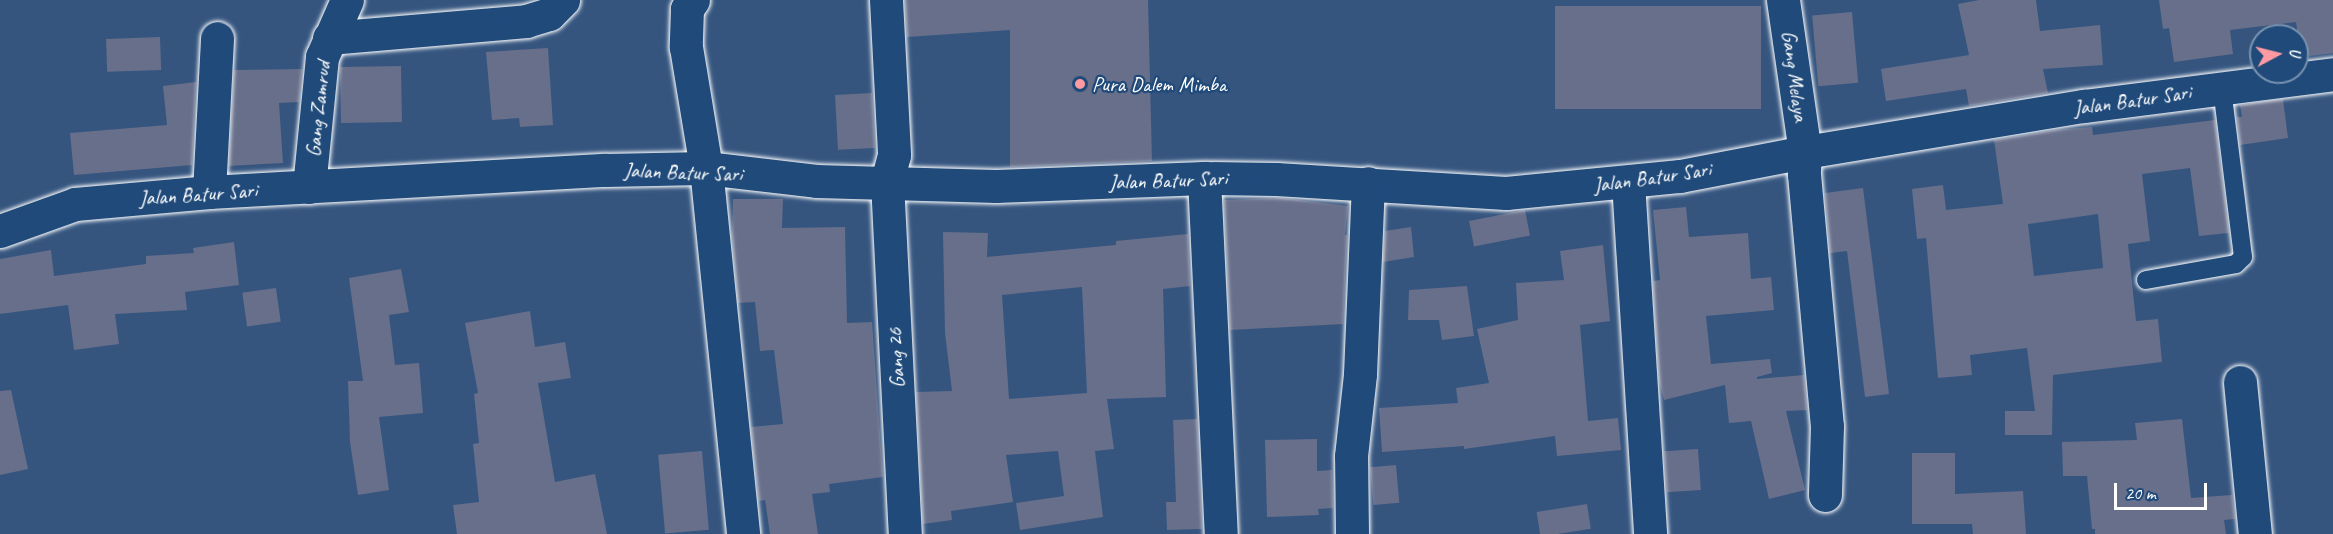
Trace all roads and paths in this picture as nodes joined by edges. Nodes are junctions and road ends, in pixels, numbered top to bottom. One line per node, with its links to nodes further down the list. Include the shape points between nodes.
1 (347, 0): 7 (street, Gang Zamrud)
2 (563, 0): 7 (street, via 549,14 526,21)
3 (693, 0): 11 (street, via 687,9 686,47)
4 (886, 0): 13 (street, Gang 26, via 894,155)
5 (1783, 0): 10 (street, Gang Melaya)
6 (217, 38): 17 (street)
7 (329, 38): 16 (street, Gang Zamrud, via 322,57)
8 (2333, 74): 9 (street, Jalan Batur Sari)
9 (2222, 88): 10 (street, Jalan Batur Sari, via 2151,95); 19 (lane, via 2243,257 2236,264)
10 (1805, 152): 14 (street, Jalan Batur Sari); 21 (street, Gang Melaya, via 1827,426)
11 (706, 168): 13 (street, Jalan Batur Sari, via 816,181); 16 (street, Jalan Batur Sari); 22 (street)
12 (1204, 178): 13 (street, Jalan Batur Sari, via 996,186); 15 (street, Jalan Batur Sari); 24 (street)
13 (887, 182): 23 (street, Gang 26)
14 (1628, 182): 15 (street, Jalan Batur Sari, via 1506,193); 26 (street)
15 (1368, 183): 25 (street, via 1360,374 1351,456)
16 (309, 187): 17 (street, Jalan Batur Sari)
17 (209, 192): 18 (street, Jalan Batur Sari, via 75,204)
18 (0, 231)
19 (2146, 280)
20 (2240, 382): 27 (street)
21 (1825, 495)
22 (743, 534)
23 (905, 534)
24 (1221, 534)
25 (1352, 534)
26 (1650, 534)
27 (2255, 534)

